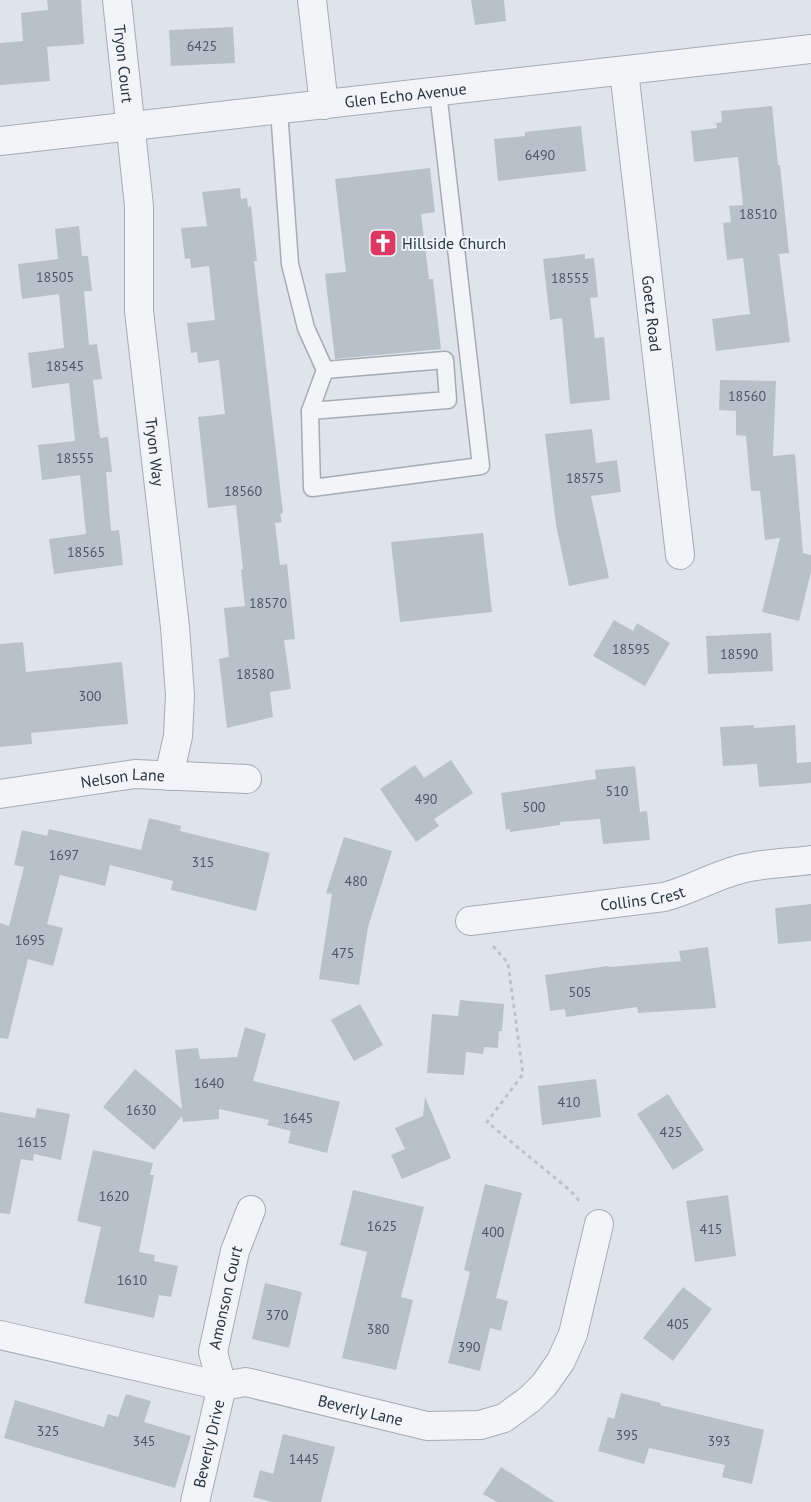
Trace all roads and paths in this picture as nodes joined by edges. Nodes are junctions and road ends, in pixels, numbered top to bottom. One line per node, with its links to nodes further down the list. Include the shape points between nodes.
1 (117, 0): 8 (street, Tryon Court)
2 (312, 0): 6 (street)
3 (811, 49): 4 (street, Glen Echo Avenue)
4 (624, 71): 5 (street, Glen Echo Avenue); 12 (street, Goetz Road)
5 (438, 92): 6 (street, Glen Echo Avenue); 11 (lane, via 481,466 312,488)
6 (324, 105): 7 (street, Glen Echo Avenue)
7 (279, 110): 8 (street, Glen Echo Avenue); 10 (lane, via 290,264 306,328)
8 (132, 127): 9 (street, Glen Echo Avenue); 13 (street, Tryon Way, via 139,206 139,311 176,628 180,695 178,736)
9 (0, 141)
10 (325, 370): 11 (lane); 11 (lane, via 445,360 448,400)
11 (310, 411)
12 (680, 555)
13 (169, 776): 14 (street, Nelson Lane); 15 (street, Nelson Lane, via 135,774)
14 (247, 779)
15 (0, 794)
16 (811, 860): 17 (street, Collins Crest, via 746,868 664,897)
17 (470, 921): 19 (path, via 508,963 523,1074 487,1122 571,1191)
18 (251, 1210): 21 (street, Amonson Court, via 235,1251 212,1352)
19 (599, 1224): 21 (street, Beverly Lane, via 573,1334 561,1361 544,1385 504,1418 480,1425 427,1426 246,1382)
20 (0, 1335): 21 (street, Beverly Lane)
21 (222, 1386): 22 (street, Beverly Drive)
22 (195, 1502)

